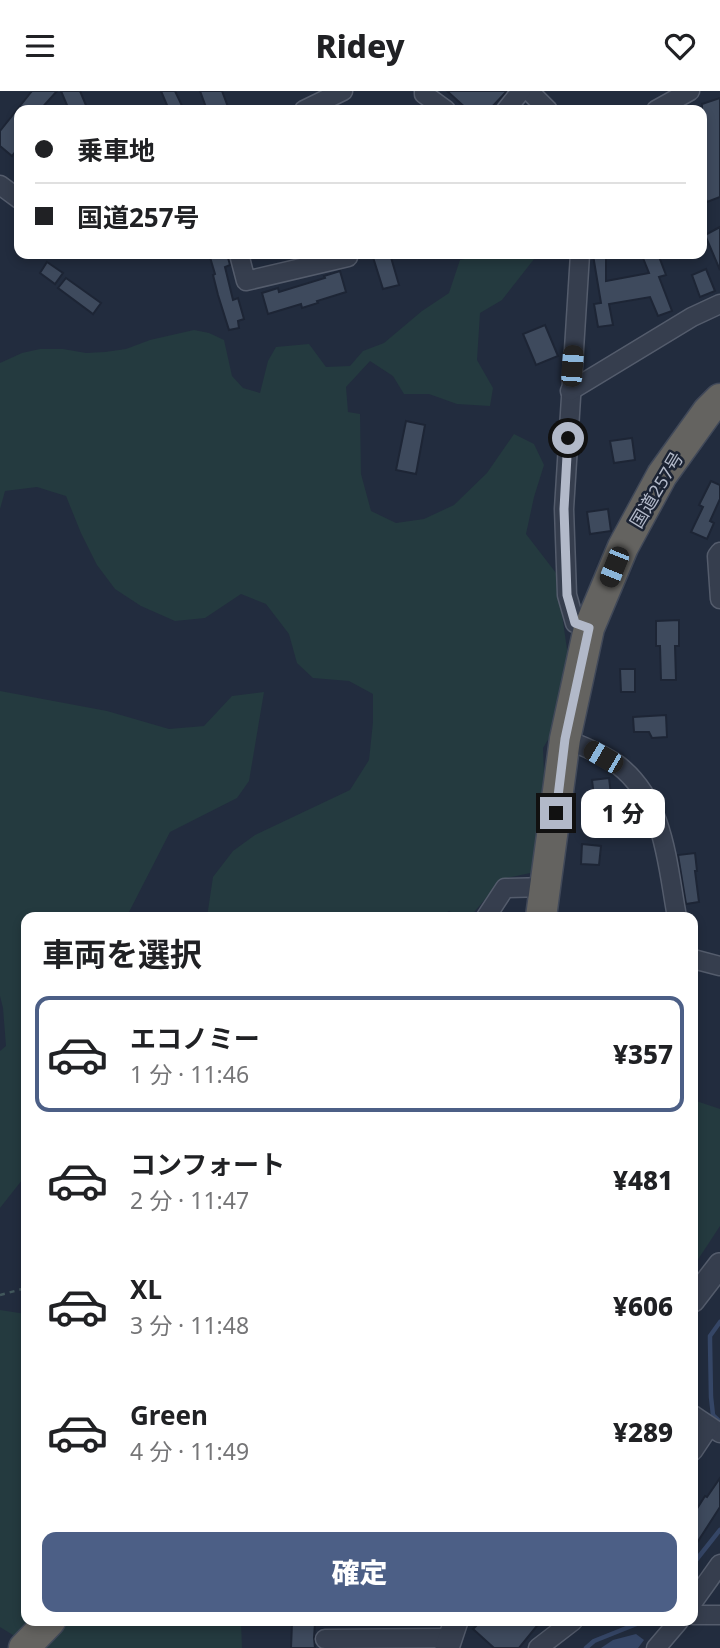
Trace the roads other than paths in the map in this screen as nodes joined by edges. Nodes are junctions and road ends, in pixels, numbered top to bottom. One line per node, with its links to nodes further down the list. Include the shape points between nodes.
1 (342, 91): 6 (street)
2 (424, 91): 7 (street)
3 (521, 91): 8 (street)
4 (529, 91): 9 (street)
5 (690, 91): 10 (street)
6 (314, 105)
7 (439, 105)
8 (510, 105)
9 (543, 105)
10 (665, 105)
11 (0, 184): 12 (street)
12 (14, 195)
13 (240, 259): 14 (street, via 246,281)
14 (340, 259)
15 (580, 259): 17 (street)
16 (720, 304): 17 (street)
17 (570, 391): 21 (street, via 564,509 567,595 575,623)
18 (720, 399): 21 (highway, 国道257号, via 662,475 623,547)
19 (720, 552): 20 (street)
20 (720, 599)
21 (589, 628): 22 (highway, 国道257号)
22 (565, 739): 23 (highway, 国道257号); 26 (street, via 618,765 651,805 660,827)
23 (547, 887): 24 (street, via 505,888); 25 (highway, 国道257号)
24 (489, 912)
25 (542, 912)
26 (676, 912)
27 (698, 960): 28 (street)
28 (720, 966)
29 (720, 1265): 30 (street)
30 (698, 1294)
31 (698, 1418): 32 (street)
32 (715, 1430): 33 (street)
33 (698, 1446)
34 (720, 1565): 35 (street)
35 (698, 1595)
36 (698, 1615): 37 (street)
37 (720, 1615)
38 (45, 1626): 43 (highway)
39 (567, 1626): 44 (street)
40 (675, 1626): 45 (street)
41 (325, 1636): 42 (street)
42 (451, 1636)
43 (24, 1648)
44 (538, 1648)
45 (656, 1648)

